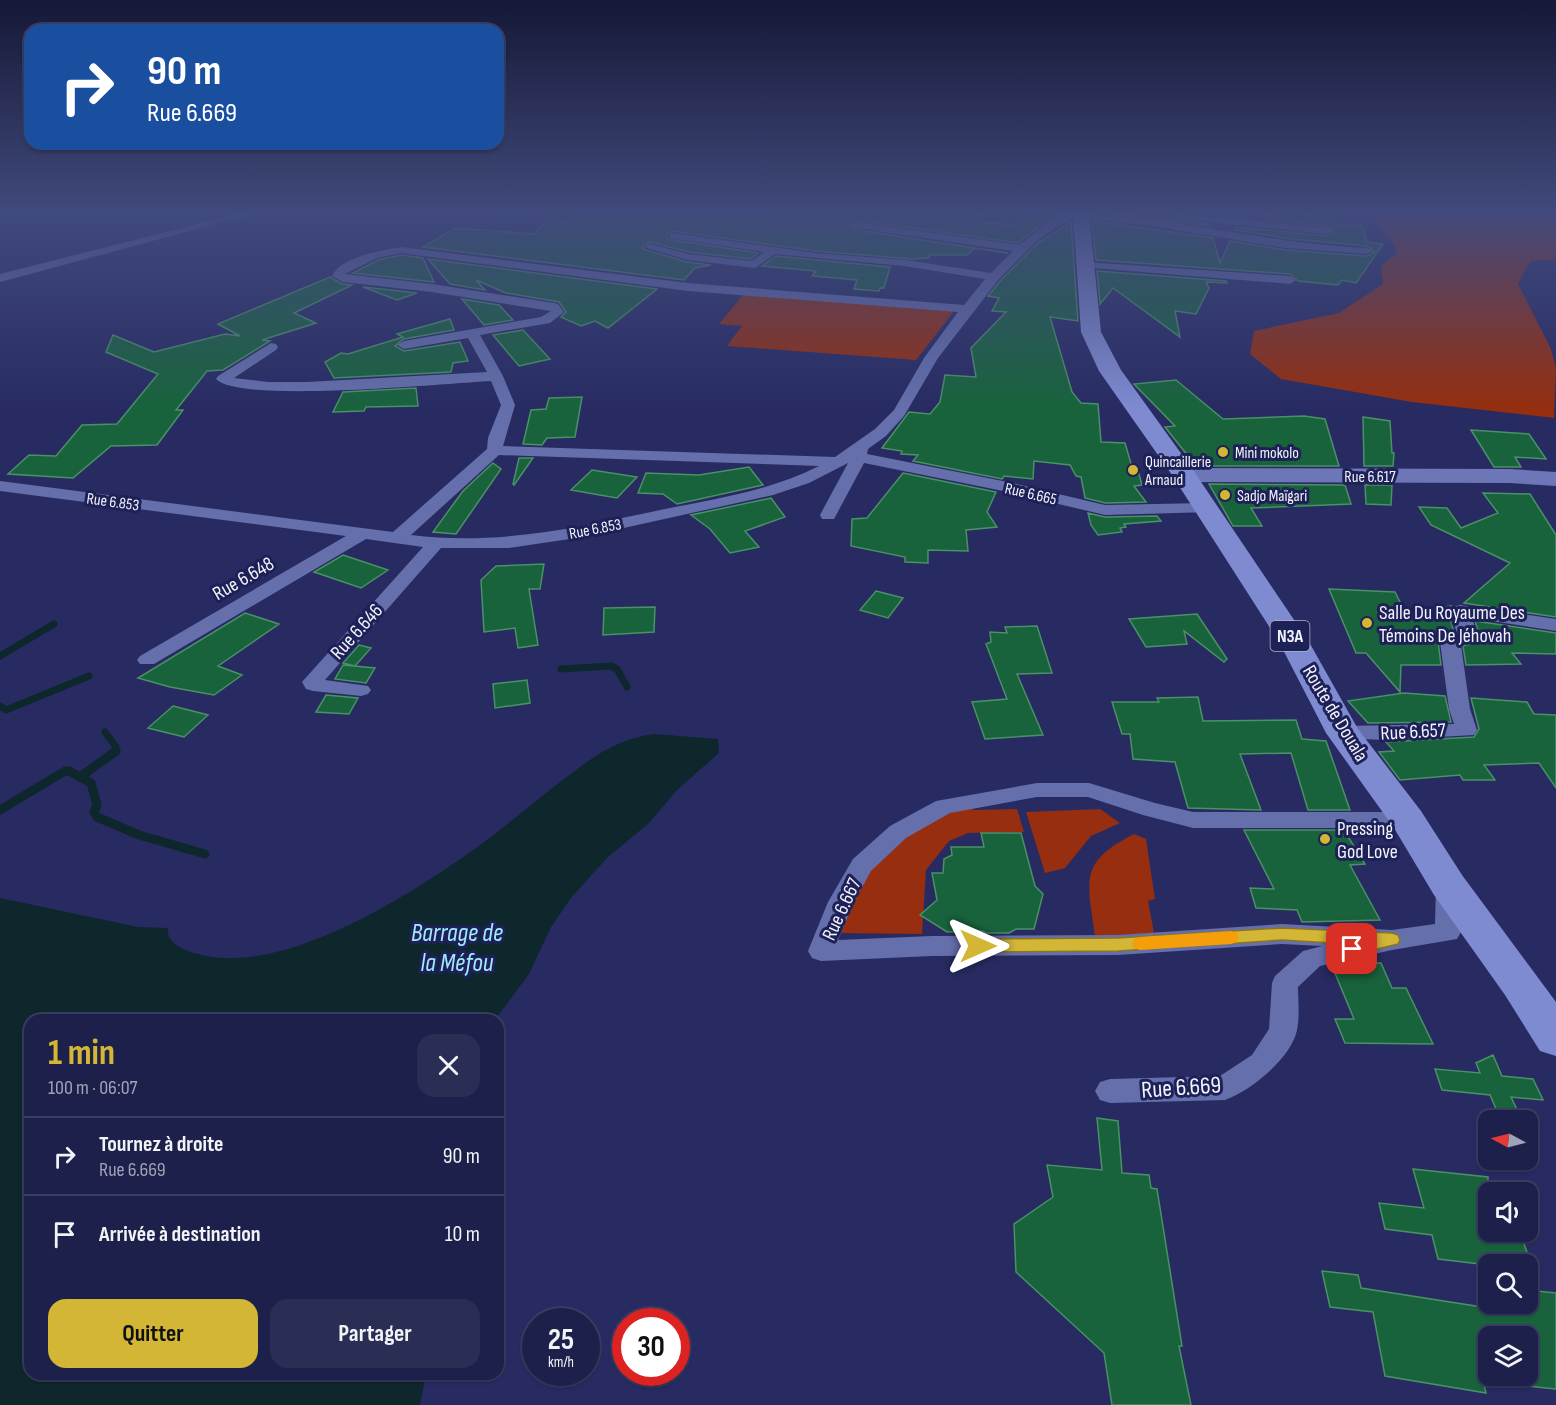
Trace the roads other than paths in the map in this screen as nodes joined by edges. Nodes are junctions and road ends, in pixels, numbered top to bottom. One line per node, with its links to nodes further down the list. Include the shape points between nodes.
1 (355, 280): 8 (street, via 554,307 558,312 545,320)
2 (630, 280): 7 (street)
3 (990, 280): 7 (street, Rue 6.853)
4 (1086, 280): 15 (highway, Route de Douala / N3A, via 1091,332 1110,371)
5 (1284, 280): 6 (street)
6 (1290, 280)
7 (969, 309): 13 (street, Rue 6.853, via 931,359 899,413)
8 (472, 333): 9 (street); 11 (street)
9 (404, 345)
10 (271, 347): 11 (street, via 222,379 235,384 313,386)
11 (496, 376): 12 (street, via 508,405)
12 (495, 450): 14 (street); 21 (street)
13 (860, 452): 14 (street, Rue 6.853); 18 (street, Rue 6.665, via 1105,510); 19 (street)
14 (836, 462): 22 (street, Rue 6.853, via 805,479 777,488 632,521 508,543)
15 (1184, 475): 16 (street, Rue 6.617); 18 (highway, Route de Douala / N3A)
16 (1556, 478)
17 (0, 486): 20 (street, Rue 6.853)
18 (1205, 508): 26 (highway, Route de Douala / N3A, via 1294,642)
19 (828, 515)
20 (361, 535): 21 (street, Rue 6.853); 24 (street, Rue 6.648)
21 (396, 539): 22 (street, Rue 6.853)
22 (436, 543): 25 (street, Rue 6.646, via 312,682)
23 (1556, 625): 26 (street, Rue 6.657, via 1460,611 1468,636 1450,642 1459,710 1466,730)
24 (147, 660)
25 (361, 690)
26 (1343, 733): 27 (highway, Route de Douala / N3A)
27 (1407, 820): 28 (highway, Route de Douala / N3A); 29 (street, Rue 6.667, via 1193,820 1089,790 1037,790 944,806 898,832 862,865 841,902 821,951 1118,945 1282,934)
28 (1448, 885): 29 (street, Rue 6.669, via 1448,932); 30 (highway, Route de Douala / N3A)
29 (1392, 940): 31 (street, Rue 6.669, via 1312,958 1285,983 1283,1031 1262,1063 1225,1088)
30 (1556, 1038)
31 (1110, 1091)

